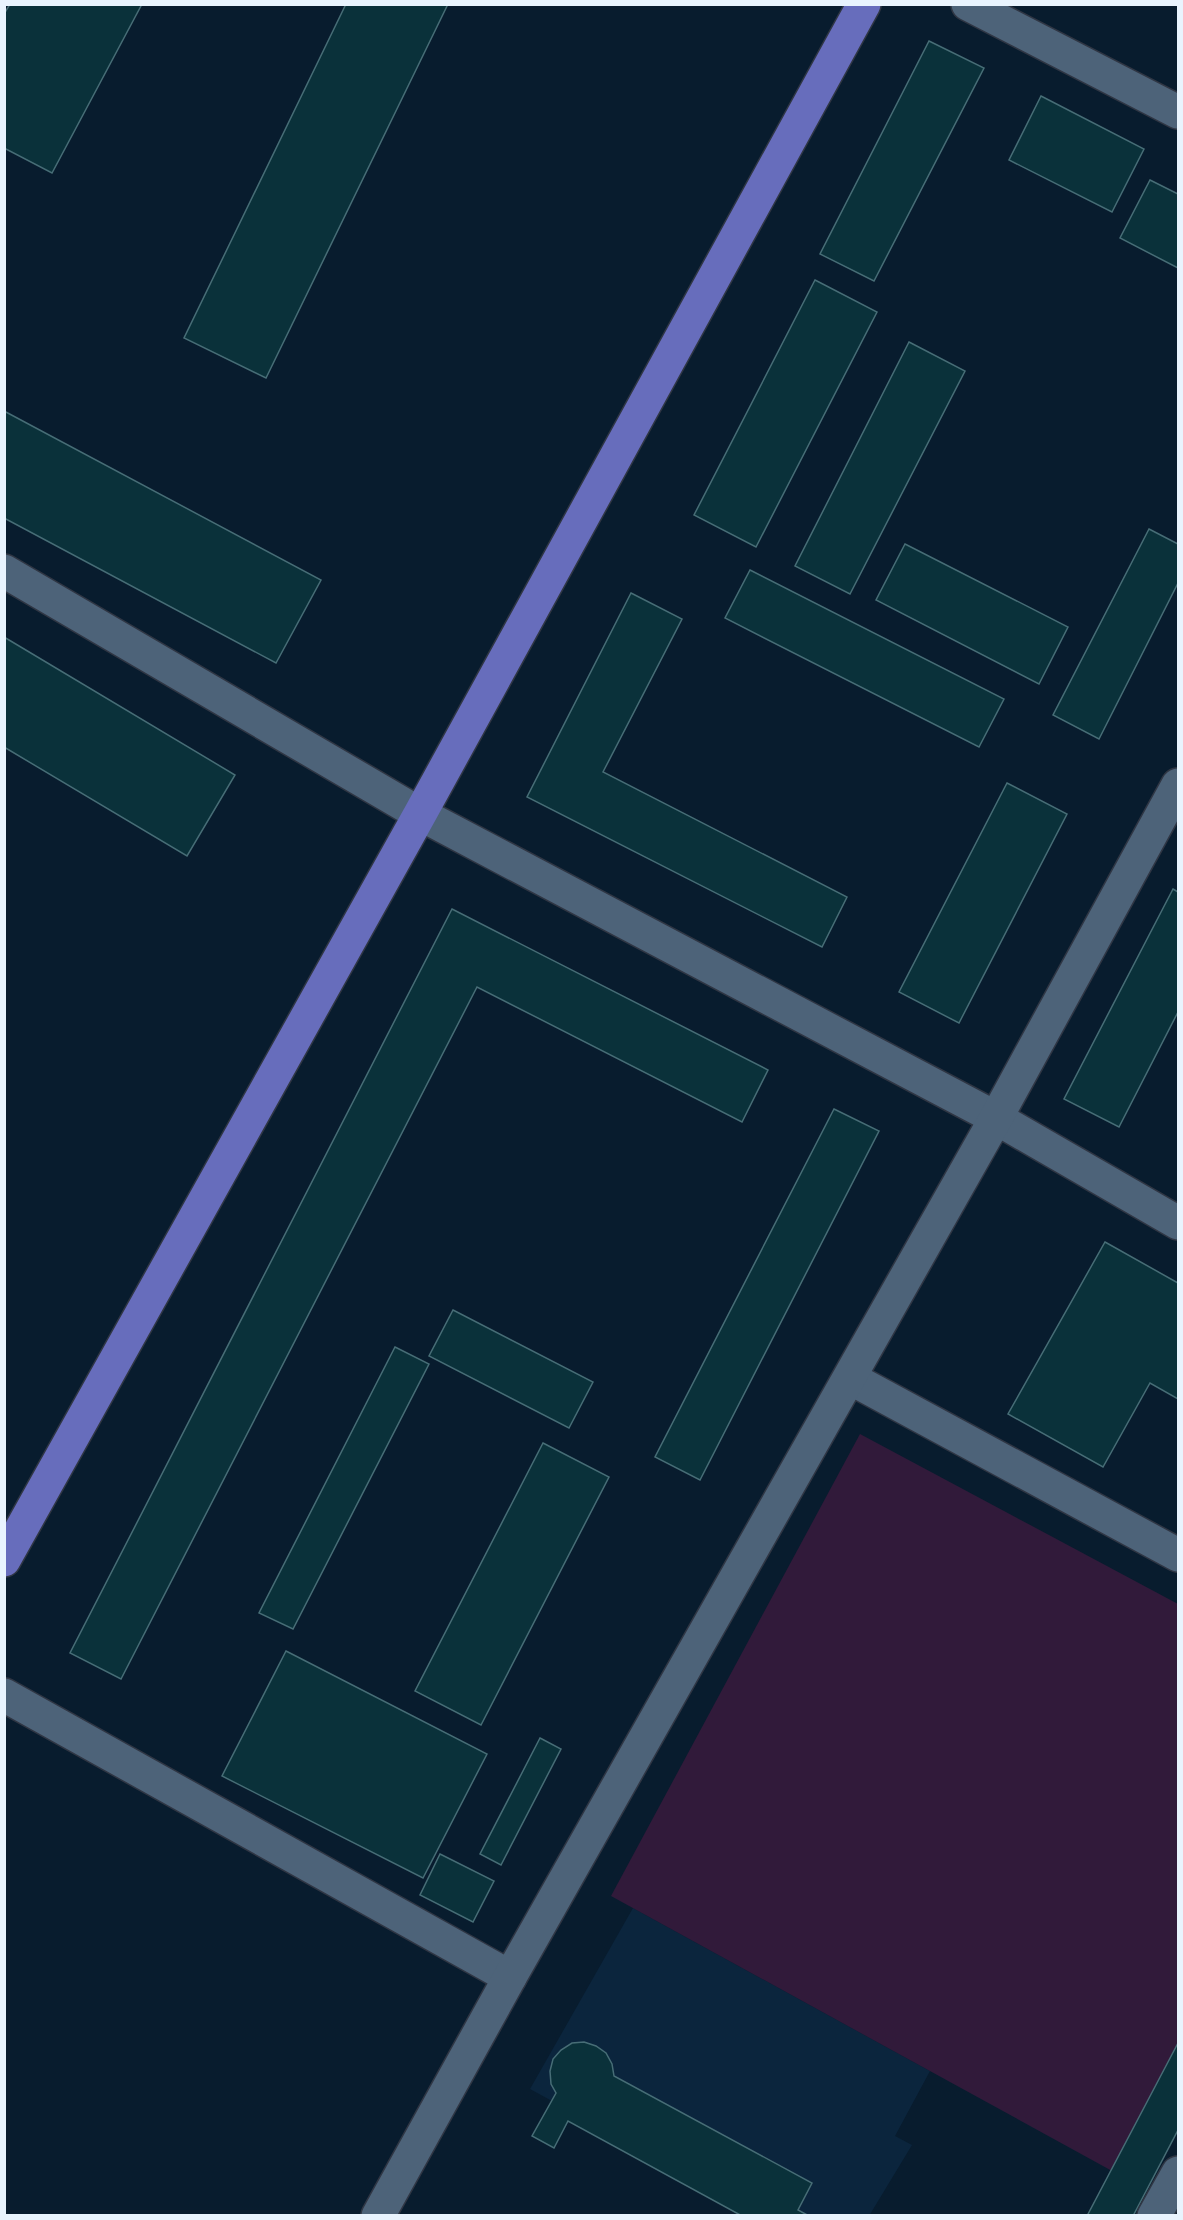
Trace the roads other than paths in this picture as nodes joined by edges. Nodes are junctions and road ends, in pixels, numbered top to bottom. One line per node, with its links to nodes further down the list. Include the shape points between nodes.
1 (864, 4): 6 (main road)
2 (968, 4): 3 (street)
3 (1179, 112)
4 (4, 571): 6 (street)
5 (1179, 785): 7 (street)
6 (420, 814): 7 (street); 11 (main road)
7 (996, 1118): 8 (street); 9 (street)
8 (1179, 1223)
9 (850, 1378): 10 (street); 13 (street)
10 (1179, 1555)
11 (4, 1560)
12 (4, 1695): 13 (street)
13 (510, 1977): 15 (street)
14 (1179, 2173): 16 (street)
15 (378, 2216)
16 (1154, 2216)

